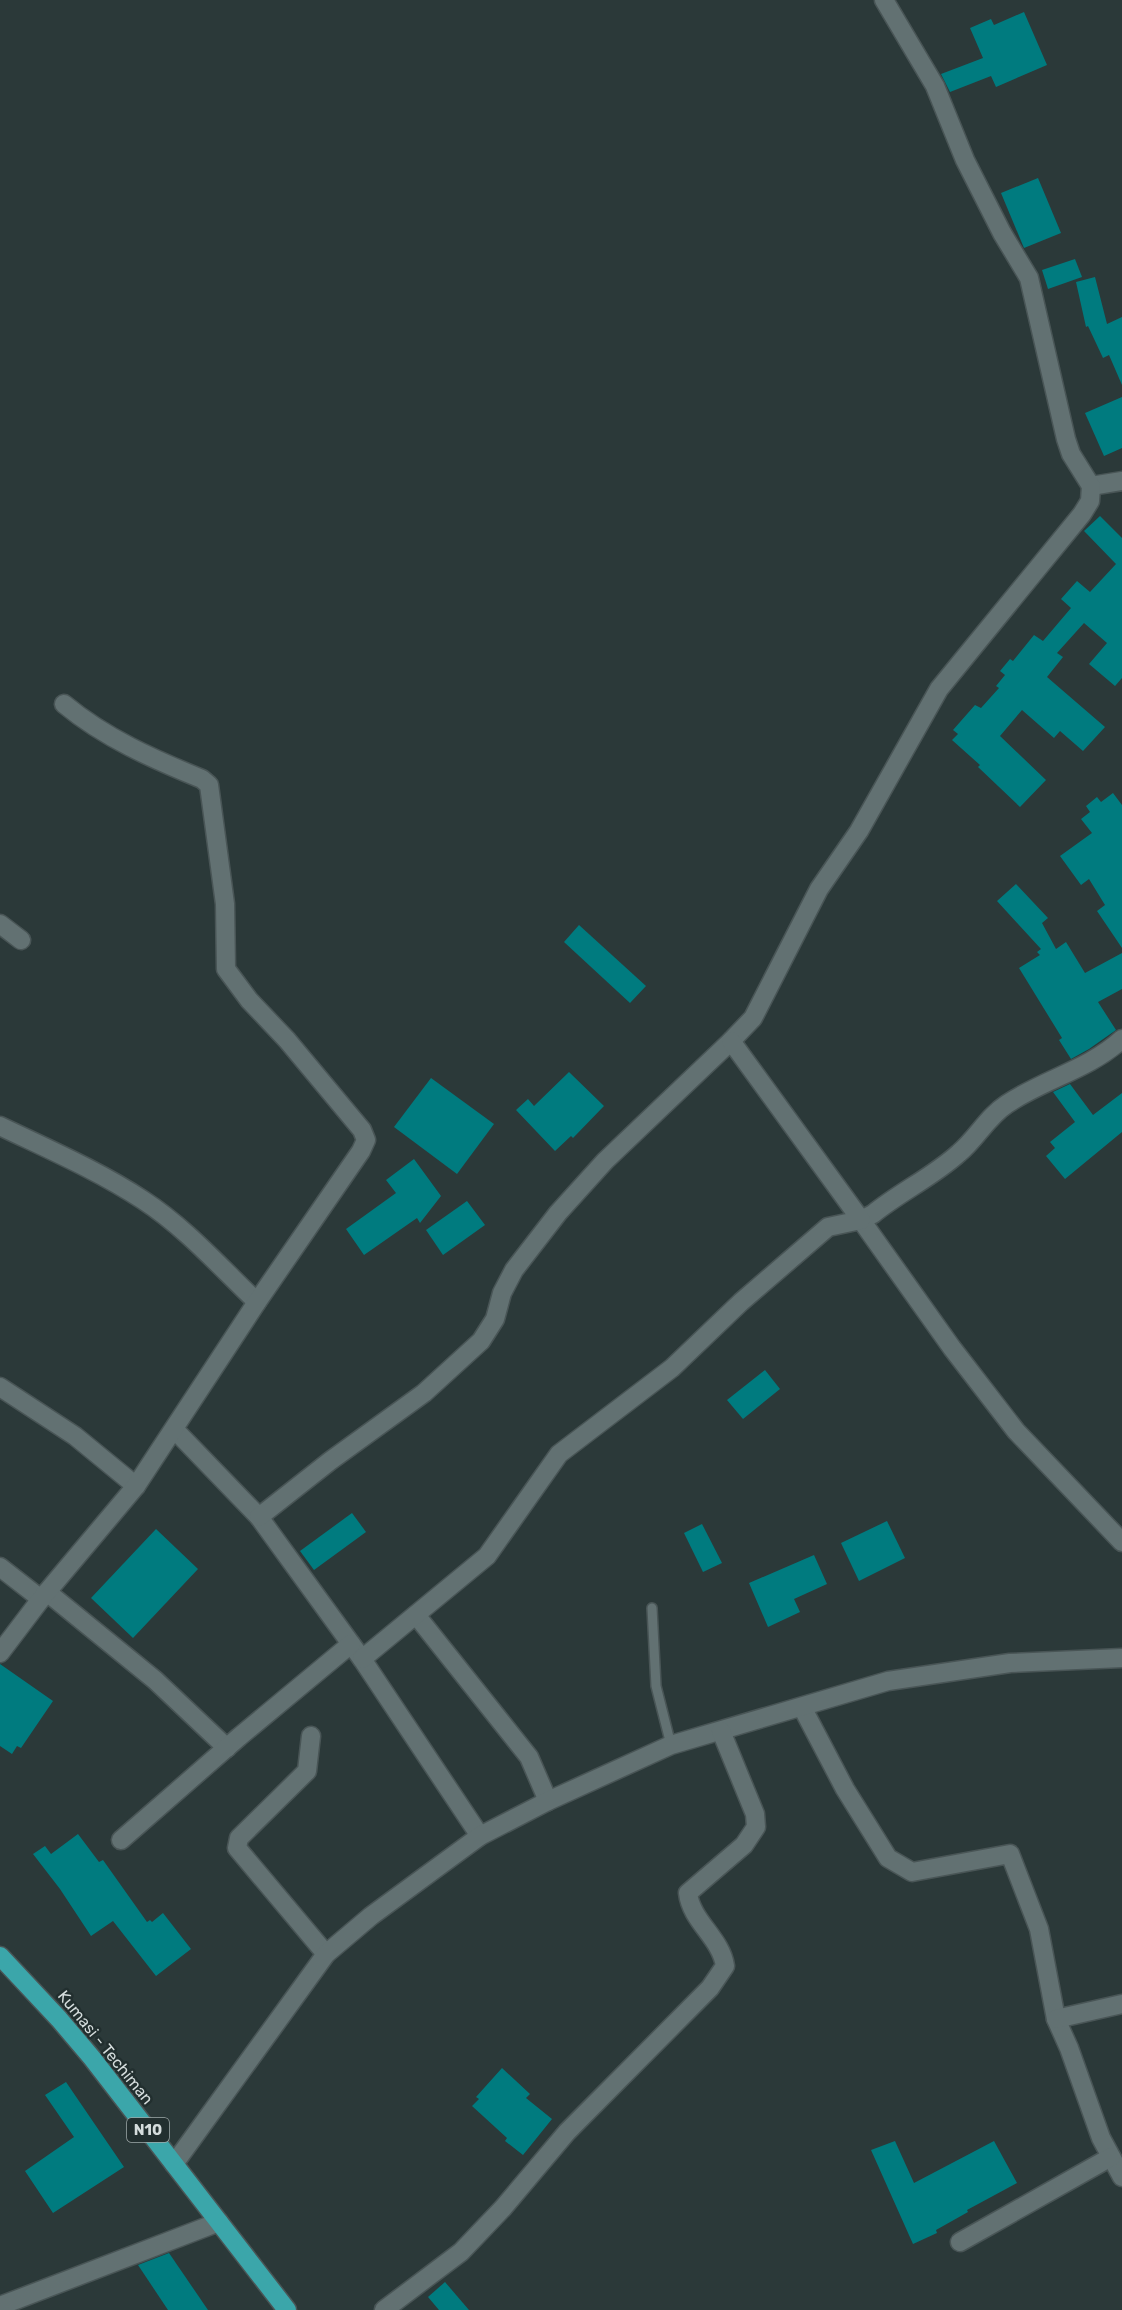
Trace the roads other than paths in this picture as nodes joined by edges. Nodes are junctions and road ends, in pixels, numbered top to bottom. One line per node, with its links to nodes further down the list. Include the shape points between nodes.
1 (884, 0): 3 (street, via 935,86 965,160 1029,278 1071,454)
2 (1122, 481): 3 (street)
3 (1091, 486): 8 (street, via 1090,501 1082,514 939,689 859,831 819,889 753,1018)
4 (64, 704): 11 (street, via 87,723 146,756 209,785 225,904 226,969 362,1130 366,1140)
5 (0, 924): 6 (street)
6 (21, 940)
7 (1122, 1040): 10 (street, via 1083,1066 1006,1104 988,1118 959,1154)
8 (731, 1041): 10 (street); 15 (street, via 606,1161 550,1222 514,1270 495,1319 481,1341 424,1393)
9 (0, 1126): 11 (street, via 143,1200 183,1230)
10 (861, 1220): 16 (street, via 1016,1431); 20 (street, via 828,1227 672,1368 559,1454 487,1556)
11 (257, 1302): 13 (street)
12 (0, 1387): 14 (street, via 75,1436)
13 (174, 1429): 14 (street); 15 (street)
14 (136, 1486): 18 (street)
15 (259, 1517): 21 (street)
16 (1122, 1542)
17 (0, 1567): 18 (street)
18 (44, 1595): 22 (street); 28 (street, via 155,1680)
19 (652, 1608): 27 (lane, via 656,1686)
20 (416, 1615): 21 (street); 29 (street, via 529,1756)
21 (356, 1652): 28 (street); 30 (street)
22 (0, 1653)
23 (1122, 1658): 24 (street, via 1010,1663 888,1681)
24 (802, 1707): 25 (street); 35 (street, via 845,1789 888,1858 912,1872 1010,1854 1039,1929)
25 (721, 1731): 27 (street); 43 (street, via 755,1814 756,1827 744,1845 688,1893 689,1904 723,1953 725,1966 710,1988 567,2132 460,2252)
26 (311, 1736): 32 (street, via 306,1771 239,1838 237,1848)
27 (671, 1745): 29 (street)
28 (227, 1748): 31 (street)
29 (548, 1801): 30 (street)
30 (480, 1836): 32 (street, via 370,1916)
31 (121, 1840)
32 (326, 1954): 37 (street)
33 (0, 1956): 37 (highway, Kumasi - Techiman / N10, via 73,2034)
34 (1122, 2004): 35 (street)
35 (1056, 2019): 36 (street)
36 (1111, 2157): 38 (street); 40 (street)
37 (174, 2164): 39 (highway, Kumasi - Techiman / N10)
38 (1122, 2177)
39 (219, 2222): 41 (street); 42 (highway, Kumasi - Techiman / N10)
40 (960, 2242)
41 (0, 2306)
42 (287, 2310)
43 (384, 2310)

